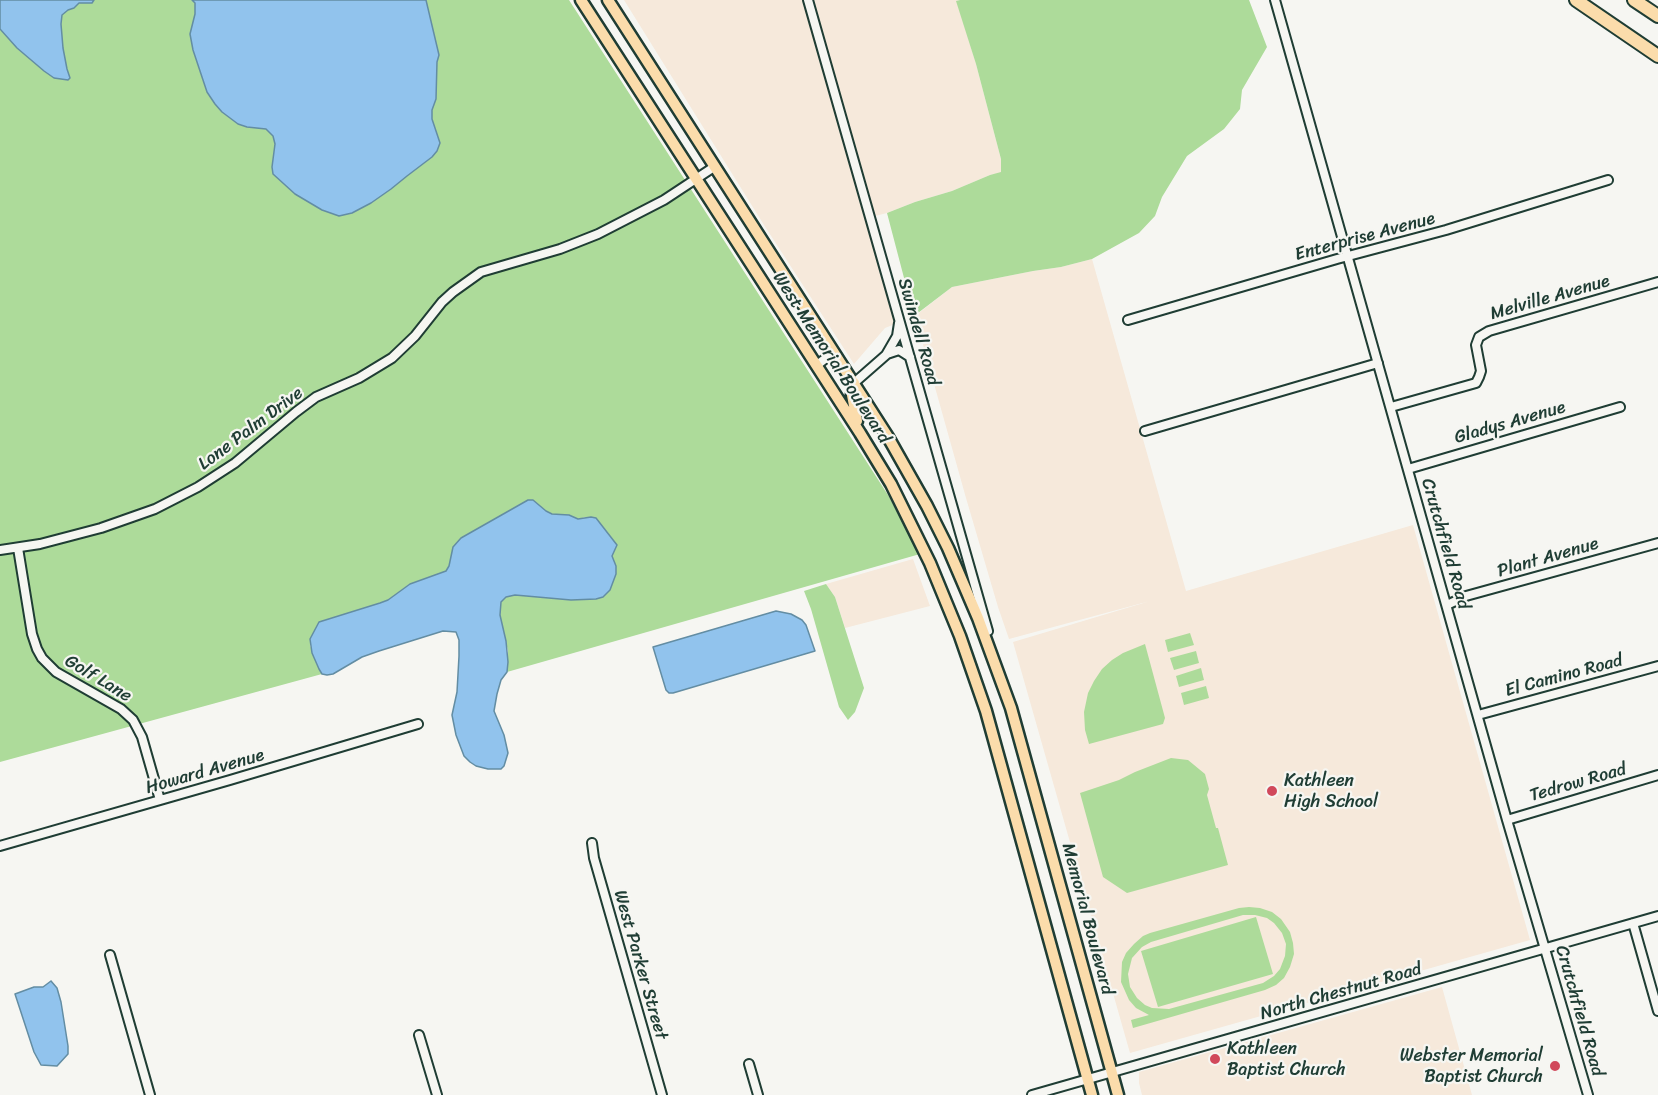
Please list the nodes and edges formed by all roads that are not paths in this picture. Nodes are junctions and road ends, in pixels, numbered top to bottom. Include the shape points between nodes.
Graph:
1 (581, 0) edge
2 (608, 0) edge
3 (808, 0) edge
4 (1275, 0) edge
5 (1576, 0) edge
6 (1634, 0) edge
7 (1658, 16) edge
8 (1658, 56) edge
9 (714, 167) junction
10 (696, 178) junction
11 (1608, 180) dead end
12 (1349, 256) junction
13 (1658, 282) edge
14 (1128, 320) dead end
15 (899, 321) junction
16 (834, 352) junction
17 (885, 355) junction
18 (910, 357) junction
19 (1378, 363) junction
20 (817, 365) junction
21 (855, 383) junction
22 (1391, 407) junction
23 (1620, 407) dead end
24 (1145, 431) dead end
25 (860, 433) junction
26 (1408, 469) junction
27 (1658, 543) edge
28 (18, 548) junction
29 (0, 550) edge
30 (1447, 604) junction
31 (1658, 666) edge
32 (999, 673) junction
33 (1478, 715) junction
34 (418, 724) dead end
35 (1024, 751) joint
36 (1658, 775) edge
37 (160, 800) junction
38 (1507, 820) junction
39 (592, 843) dead end
40 (0, 846) edge
41 (1658, 916) edge
42 (1633, 923) junction
43 (1545, 948) junction
44 (110, 955) dead end
45 (1658, 1011) edge
46 (419, 1035) dead end
47 (749, 1064) dead end
48 (1112, 1072) junction
49 (1088, 1079) junction
50 (150, 1095) edge
51 (437, 1095) edge
52 (662, 1095) edge
53 (758, 1095) edge
54 (1032, 1095) edge
55 (1092, 1095) edge
56 (1118, 1095) edge
57 (1588, 1095) edge

1 - 10 main road, West Memorial Boulevard
2 - 9 main road, West Memorial Boulevard
3 - 15 street, Swindell Road
4 - 12 street, Crutchfield Road
5 - 8 highway
6 - 7 highway
9 - 10 street, Lone Palm Drive
9 - 16 main road, West Memorial Boulevard
10 - 20 main road, West Memorial Boulevard
10 - 28 street, Lone Palm Drive via 664,200 597,234 481,272 442,302 392,358 316,397 198,487 112,524
11 - 12 street, Enterprise Avenue
12 - 14 street, Enterprise Avenue
12 - 19 street, Crutchfield Road
13 - 22 street, Melville Avenue via 1489,331 1479,337 1476,345 1481,371 1476,383
15 - 17 street via 897,336
15 - 18 street, Swindell Road
16 - 20 street
16 - 21 main road, West Memorial Boulevard
17 - 18 street via 898,350
17 - 21 street
18 - 32 street, Swindell Road
19 - 22 street, Crutchfield Road
19 - 24 street
20 - 25 main road, West Memorial Boulevard
21 - 25 main road via 853,406
21 - 32 main road, West Memorial Boulevard via 932,515
22 - 26 street, Crutchfield Road
23 - 26 street, Gladys Avenue
25 - 49 main road, West Memorial Boulevard via 891,484 934,573 969,659
26 - 30 street, Crutchfield Road
27 - 30 street, Plant Avenue
28 - 29 street, Lone Palm Drive
28 - 37 street, Golf Lane via 32,634 42,658 56,672 134,720
30 - 33 street, Crutchfield Road
31 - 33 street, El Camino Road
32 - 35 main road, West Memorial Boulevard
33 - 38 street, Crutchfield Road
34 - 37 street, Howard Avenue
35 - 48 main road, Memorial Boulevard
36 - 38 street, Tedrow Road
37 - 40 street, Howard Avenue
38 - 43 street, Crutchfield Road
39 - 52 street, West Parker Street
41 - 42 street, North Chestnut Road
42 - 43 street, North Chestnut Road
42 - 45 street
43 - 48 street, North Chestnut Road
43 - 57 street, Crutchfield Road
44 - 50 street
46 - 51 street
47 - 53 street
48 - 49 street, North Chestnut Road
48 - 56 main road, Memorial Boulevard
49 - 54 street, North Chestnut Road
49 - 55 main road

